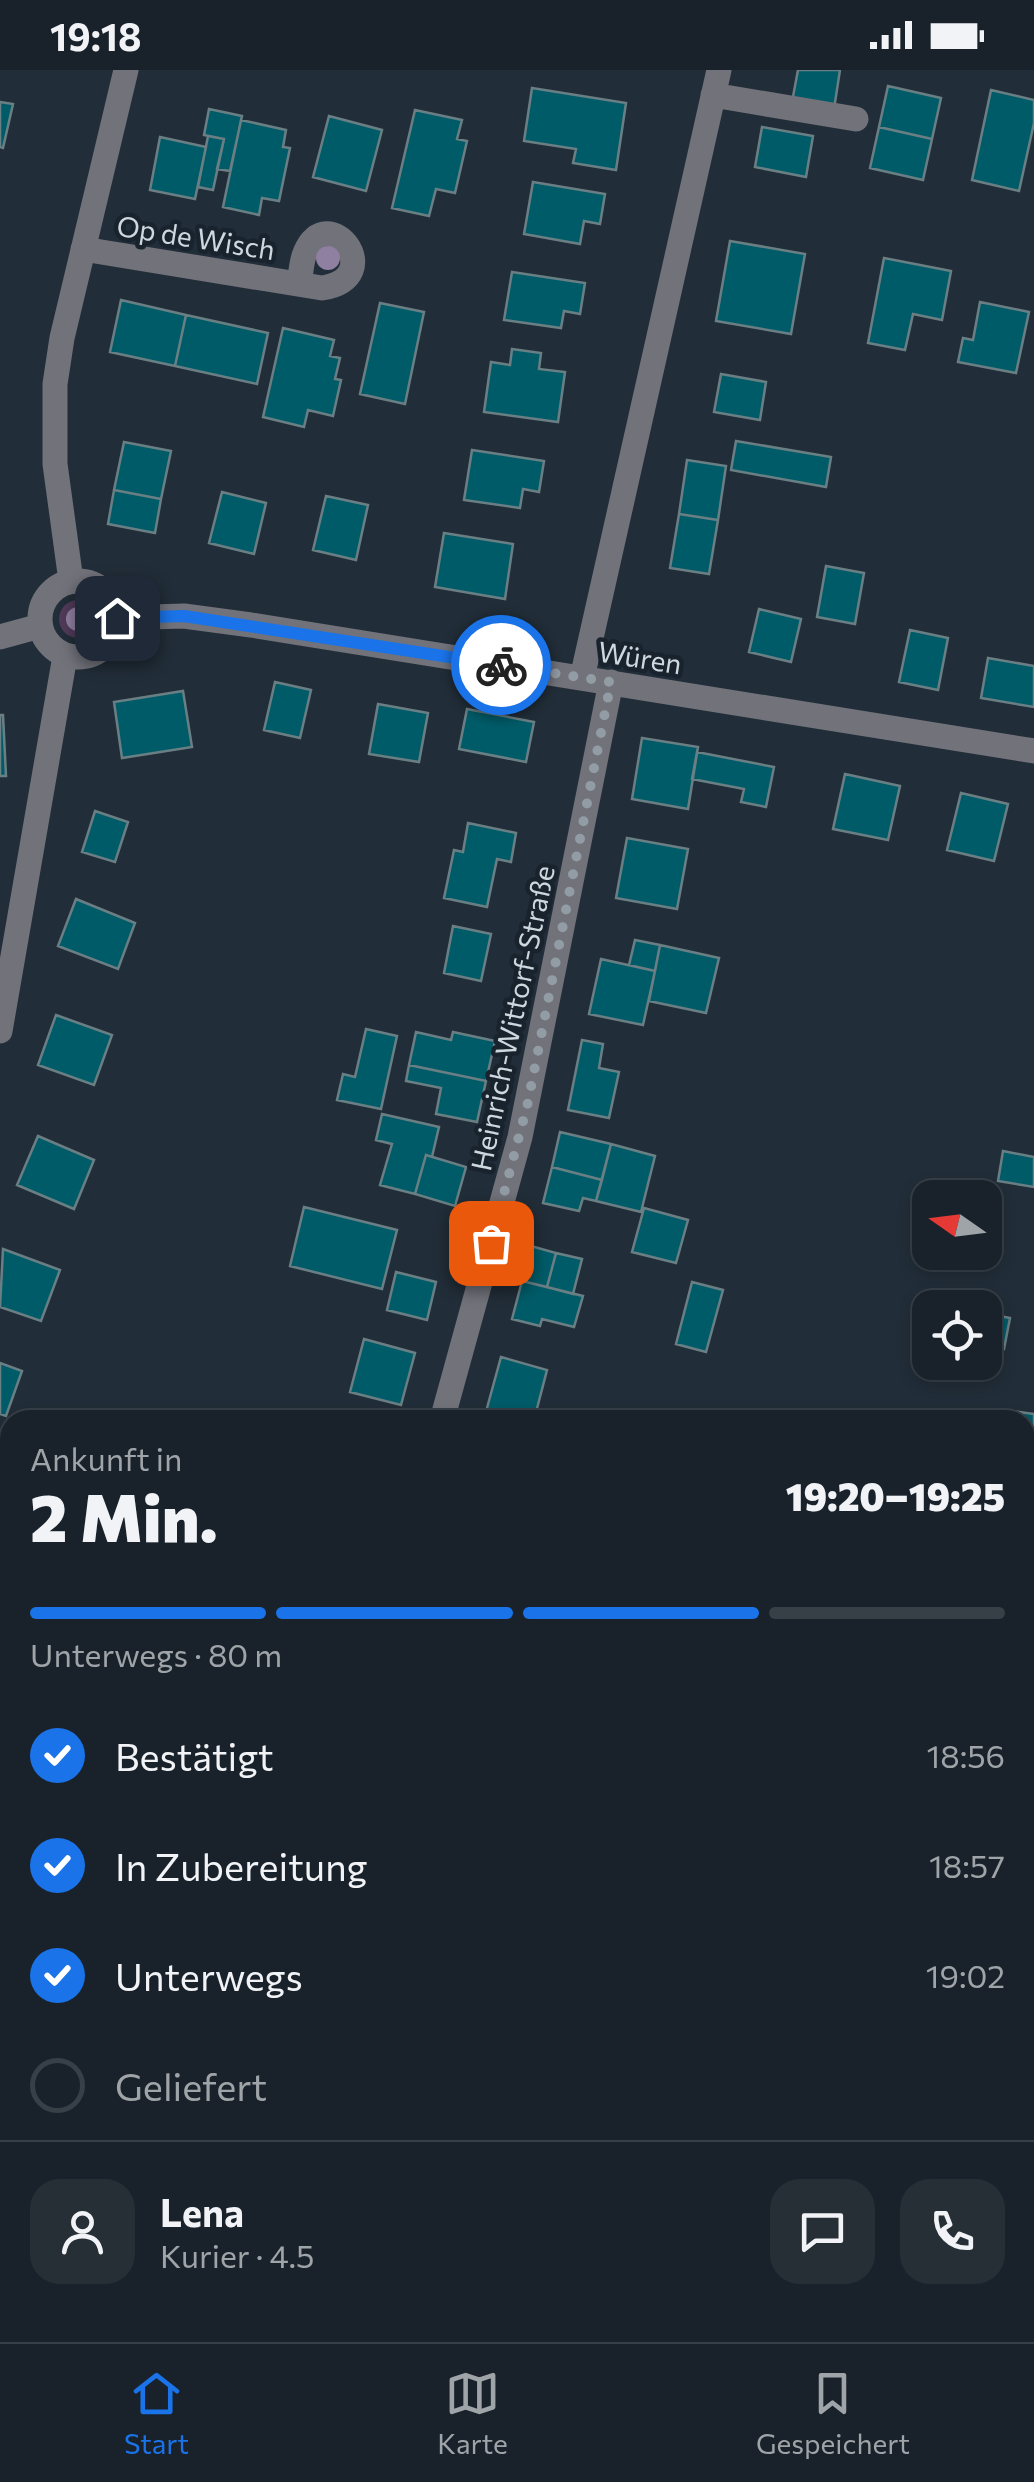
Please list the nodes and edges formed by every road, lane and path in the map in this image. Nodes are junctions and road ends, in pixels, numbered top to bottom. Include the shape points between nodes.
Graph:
1 (126, 70) edge
2 (716, 82) edge
3 (856, 120) dead end
4 (83, 249) junction
5 (300, 284) dead end
6 (71, 581) junction
7 (117, 618) junction
8 (40, 626) junction
9 (0, 637) edge
10 (65, 656) junction
11 (582, 678) junction
12 (611, 682) junction
13 (1034, 751) edge
14 (0, 1032) edge
15 (445, 1410) edge

1 - 4 street, Op de Wisch
2 - 3 street
2 - 11 street
4 - 5 street, Op de Wisch
4 - 6 street, Op de Wisch via 62,338 54,424
6 - 7 street via 103,590
6 - 8 street via 45,600
7 - 10 street via 103,649
7 - 11 street, Würen via 252,624
8 - 9 street
8 - 10 street
10 - 14 street
11 - 12 street, Würen
12 - 13 street, Würen
12 - 15 street, Heinrich-Wittorf-Straße via 520,1137

